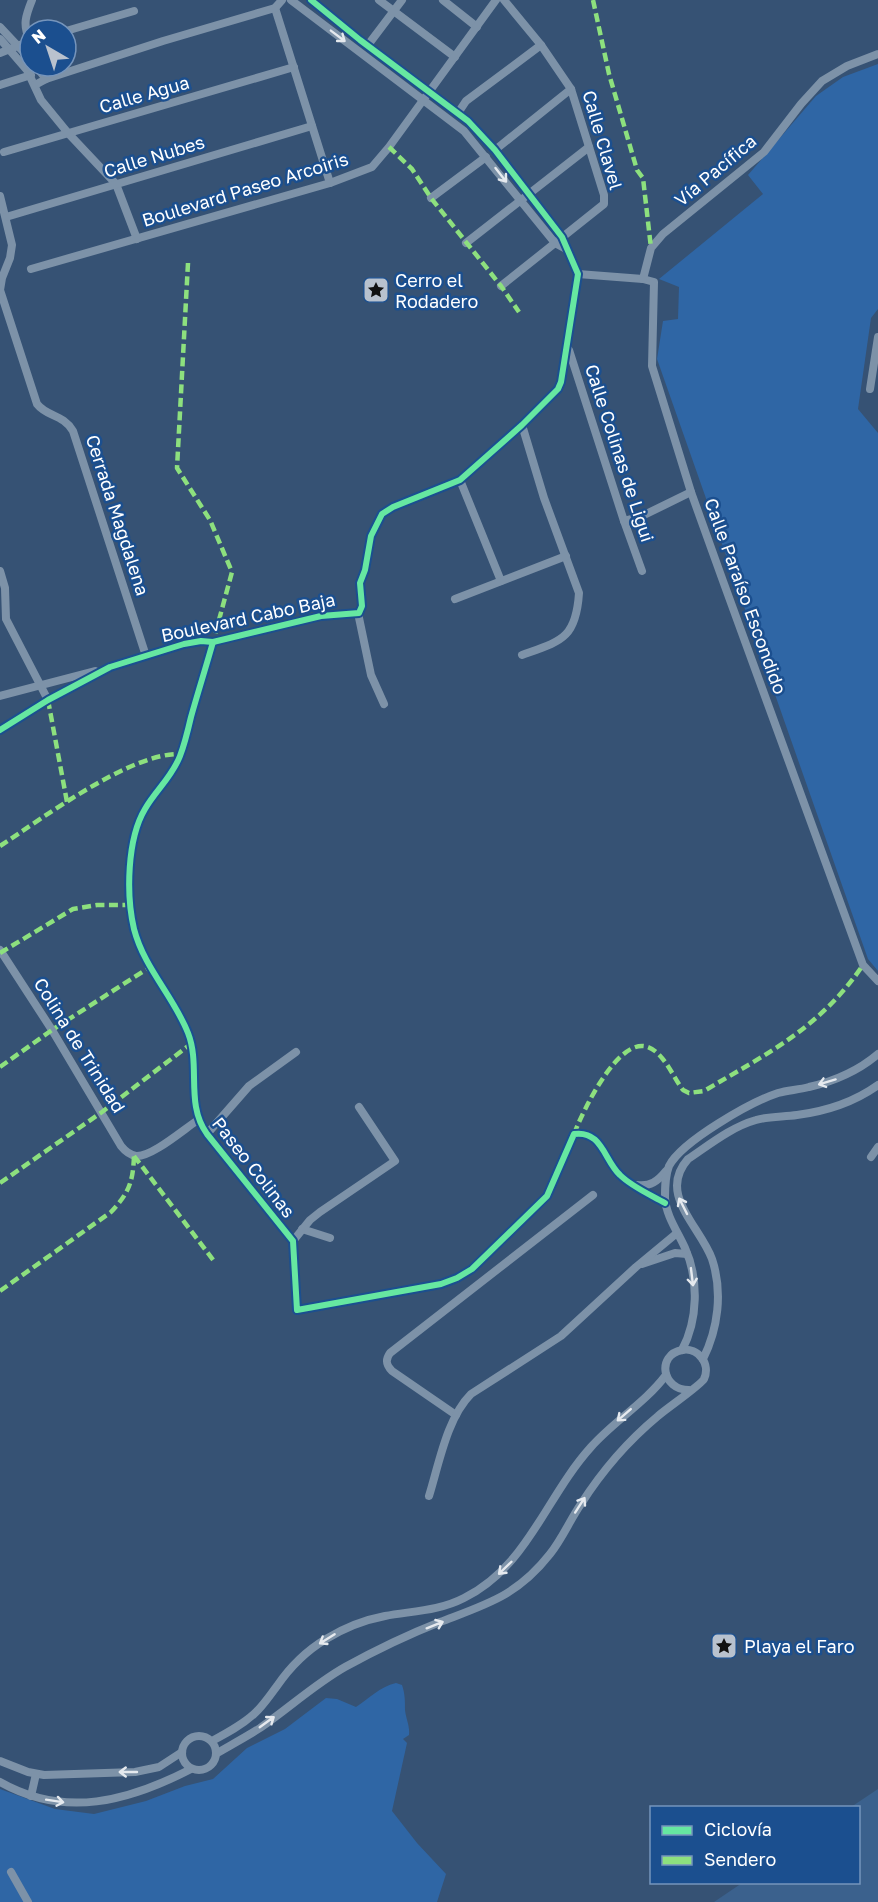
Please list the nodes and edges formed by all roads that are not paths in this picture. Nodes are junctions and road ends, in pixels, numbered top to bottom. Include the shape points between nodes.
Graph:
1 (32, 0) edge
2 (282, 0) edge
3 (291, 0) edge
4 (311, 0) edge
5 (379, 0) edge
6 (402, 0) edge
7 (443, 0) edge
8 (496, 0) edge
9 (504, 0) edge
10 (275, 8) junction
11 (134, 11) dead end
12 (393, 12) junction
13 (26, 18) edge
14 (0, 27) edge
15 (78, 27) edge
16 (477, 27) junction
17 (0, 39) edge
18 (364, 43) junction
19 (18, 45) edge
20 (541, 45) junction
21 (14, 46) junction
22 (354, 48) junction
23 (18, 49) edge
24 (0, 53) edge
25 (18, 53) edge
26 (878, 54) edge
27 (455, 57) junction
28 (294, 67) junction
29 (22, 78) edge
30 (32, 78) edge
31 (46, 79) joint
32 (0, 85) edge
33 (35, 85) junction
34 (571, 89) junction
35 (427, 96) junction
36 (458, 113) junction
37 (312, 126) junction
38 (68, 133) junction
39 (589, 147) junction
40 (495, 150) junction
41 (4, 152) dead end
42 (486, 157) junction
43 (330, 183) junction
44 (116, 184) junction
45 (529, 194) junction
46 (0, 196) edge
47 (431, 198) dead end
48 (520, 200) junction
49 (6, 217) junction
50 (562, 237) junction
51 (137, 239) junction
52 (466, 243) dead end
53 (555, 243) junction
54 (566, 249) junction
55 (31, 269) dead end
56 (578, 274) junction
57 (643, 279) junction
58 (0, 283) edge
59 (501, 286) dead end
60 (878, 337) edge
61 (568, 346) junction
62 (870, 388) dead end
63 (522, 425) junction
64 (460, 480) junction
65 (691, 492) junction
66 (624, 521) junction
67 (566, 556) junction
68 (0, 571) edge
69 (642, 571) dead end
70 (501, 581) junction
71 (455, 599) dead end
72 (358, 614) junction
73 (213, 642) junction
74 (522, 655) dead end
75 (146, 656) junction
76 (110, 667) junction
77 (40, 685) junction
78 (0, 696) edge
79 (48, 700) junction
80 (384, 704) dead end
81 (0, 730) edge
82 (0, 950) edge
83 (878, 981) edge
84 (296, 1052) dead end
85 (878, 1054) edge
86 (878, 1085) edge
87 (358, 1107) dead end
88 (198, 1119) junction
89 (207, 1134) junction
90 (878, 1147) edge
91 (134, 1156) joint
92 (871, 1157) dead end
93 (669, 1166) junction
94 (630, 1183) junction
95 (593, 1195) dead end
96 (665, 1203) junction
97 (302, 1228) junction
98 (677, 1233) junction
99 (330, 1238) dead end
100 (293, 1241) junction
101 (687, 1254) junction
102 (636, 1266) junction
103 (682, 1350) junction
104 (703, 1359) junction
105 (666, 1375) junction
106 (689, 1390) junction
107 (456, 1415) junction
108 (429, 1496) dead end
109 (212, 1741) junction
110 (182, 1752) junction
111 (217, 1753) junction
112 (0, 1761) edge
113 (191, 1768) junction
114 (36, 1774) junction
115 (0, 1782) edge
116 (31, 1796) junction
117 (11, 1872) dead end
118 (28, 1902) edge

1 - 13 street
2 - 10 street
3 -> 22 street
4 - 18 street
5 - 12 street
6 - 12 street
7 - 16 street
8 - 16 street, Boulevard Paseo Arcoiris
9 - 20 street, Calle Clavel
10 - 28 street
10 - 31 street
11 - 15 street
12 - 18 street
12 - 27 street
14 - 21 street
16 - 27 street, Boulevard Paseo Arcoiris
17 - 21 street
18 - 22 street
18 - 35 street
19 - 21 street
20 - 34 street, Calle Clavel
20 - 36 street via 466,101
21 - 23 street
21 - 24 street
21 - 25 street
22 - 35 street
26 - 57 street, Vía Pacífica via 822,81 764,152 663,234 651,248
27 - 35 street, Boulevard Paseo Arcoiris
28 - 37 street
28 - 38 street, Calle Agua
29 - 32 street
30 - 33 street
31 - 33 street
33 - 38 street via 41,100
34 - 39 street, Calle Clavel
34 - 40 street
35 - 36 street
35 - 42 street
35 - 43 street, Boulevard Paseo Arcoiris via 372,167
36 - 40 street
37 - 43 street
37 - 44 street, Calle Nubes
38 - 41 street, Calle Agua
38 - 44 street
39 - 45 street
39 - 50 street, Calle Clavel via 604,204
40 - 45 street
42 - 47 street
42 -> 48 street
43 - 51 street, Boulevard Paseo Arcoiris
44 - 49 street, Calle Nubes
44 - 51 street
45 - 48 street
45 - 50 street
46 - 49 street, Cerrada Magdalena
48 - 52 street
48 - 53 street
49 - 58 street, Cerrada Magdalena via 12,246
50 - 53 street
50 - 54 street
51 - 55 street, Boulevard Paseo Arcoiris
53 - 54 street
53 - 59 street
54 - 56 street
56 - 57 street
56 - 61 street, Boulevard Cabo Baja
57 - 65 street, Calle Paraíso Escondido via 654,284 652,366
58 - 75 street, Cerrada Magdalena via 36,404 65,421 73,431
60 - 62 street
61 - 63 street, Boulevard Cabo Baja via 558,389
61 - 66 street, Calle Colinas de Ligui
63 - 64 street, Boulevard Cabo Baja
63 - 67 street
64 - 70 street
64 - 72 street, Boulevard Cabo Baja via 382,514 371,536 360,583 362,606
65 - 66 street
65 - 83 street, Calle Paraíso Escondido via 863,965
66 - 69 street, Calle Colinas de Ligui
67 - 70 street
67 - 74 street via 579,594 573,623 565,638
68 - 77 street via 6,619
70 - 71 street
72 - 73 street, Boulevard Cabo Baja via 321,616
72 - 80 street via 371,675
73 - 75 street, Boulevard Cabo Baja via 195,642
73 - 88 street, Paseo Colinas via 179,760 137,824 131,869 130,904 140,945 192,1043
75 - 76 street, Boulevard Cabo Baja
76 - 77 street, Boulevard Cabo Baja
76 - 79 street, Boulevard Cabo Baja
77 - 78 street, Boulevard Cabo Baja
77 - 79 street
79 - 81 street, Boulevard Cabo Baja
82 - 91 street, Colina de Trinidad via 121,1146
84 - 89 street via 249,1086
85 -> 93 street via 836,1080 757,1101 682,1150
104 -> 86 street via 715,1326 717,1285 704,1242 678,1196 676,1186 682,1166 741,1125 834,1108
87 - 97 street via 395,1161
88 - 89 street, Paseo Colinas
88 - 91 street, Paseo Colinas via 150,1152
89 - 100 street, Paseo Colinas
90 - 92 street
93 - 94 street via 648,1186
93 - 96 street
94 - 96 street
94 - 100 street, Paseo Colinas via 615,1169 596,1139 586,1133 574,1134 547,1196 472,1269 441,1284 297,1310
95 - 107 street via 390,1353 388,1368
96 - 98 street
97 - 99 street
97 - 100 street
98 - 101 street
98 - 102 street
101 - 102 street via 675,1253
101 -> 103 street via 694,1304 691,1330
102 - 107 street via 561,1336 471,1394
103 - 104 street via 698,1353
103 - 105 street via 669,1358
104 - 106 street via 703,1382
105 - 106 street via 674,1387
105 -> 109 street via 590,1447 524,1547 490,1582 446,1606 365,1621 326,1639 290,1669 255,1714
111 -> 106 street via 352,1664 397,1641 483,1607 518,1587 552,1552 585,1497 616,1457
107 - 108 street
109 - 110 street via 196,1736 186,1742
109 - 111 street
110 - 113 street via 184,1762
110 -> 114 street via 159,1767 135,1773
111 - 113 street via 208,1768
112 - 114 street
116 -> 113 street via 76,1803 126,1797
114 - 116 street
115 - 116 street
117 - 118 street

